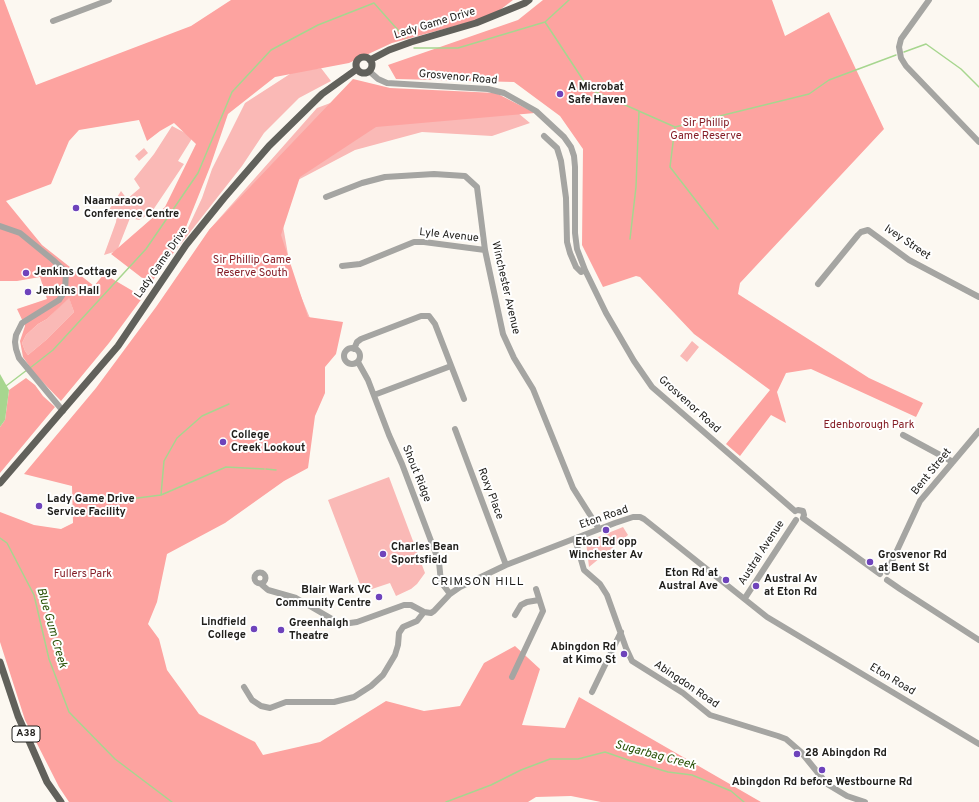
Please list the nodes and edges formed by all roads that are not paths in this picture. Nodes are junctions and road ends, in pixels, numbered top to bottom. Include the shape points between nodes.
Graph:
1 (109, 0) edge
2 (529, 0) edge
3 (929, 0) edge
4 (53, 21) dead end
5 (370, 60) junction
6 (357, 69) junction
7 (369, 71) junction
8 (544, 136) dead end
9 (979, 142) edge
10 (326, 197) dead end
11 (0, 226) edge
12 (485, 250) junction
13 (342, 266) dead end
14 (585, 270) junction
15 (818, 284) dead end
16 (979, 296) edge
17 (354, 349) junction
18 (358, 362) junction
19 (451, 366) junction
20 (374, 395) junction
21 (464, 399) dead end
22 (63, 411) junction
23 (455, 429) dead end
24 (979, 431) edge
25 (903, 435) dead end
26 (953, 462) junction
27 (0, 483) edge
28 (800, 519) junction
29 (599, 529) junction
30 (575, 539) junction
31 (506, 565) junction
32 (887, 572) junction
33 (880, 574) junction
34 (888, 580) junction
35 (261, 584) dead end
36 (536, 589) dead end
37 (450, 594) junction
38 (744, 598) junction
39 (539, 600) junction
40 (424, 612) junction
41 (515, 615) dead end
42 (620, 632) junction
43 (979, 640) edge
44 (0, 662) edge
45 (512, 677) dead end
46 (244, 686) dead end
47 (592, 692) dead end
48 (979, 744) edge
49 (61, 802) edge
50 (865, 802) edge

1 - 4 street
2 - 5 main road, Lady Game Drive via 476,23 411,42
3 - 9 street via 900,39 901,58
5 - 6 main road via 363,57 358,59
5 - 7 main road via 372,67
6 - 7 main road via 363,73
6 - 22 main road, Lady Game Drive via 322,94 269,146 224,198 186,245 118,346
7 - 14 street, Grosvenor Road via 387,83 504,92 525,104 564,136 574,156 575,233 577,249
8 - 14 street, Grosvenor Road via 557,148 561,161 570,253 576,267 581,272
10 - 12 street, Winchester Avenue via 385,177 434,174 465,176 476,187
11 - 22 street via 20,233 66,272 65,291 60,300 22,323 16,335 19,358
12 - 13 street, Lyle Avenue via 414,242 360,264
12 - 29 street, Winchester Avenue via 503,334 533,389 573,488
14 - 28 street, Grosvenor Road via 606,313 652,387 795,511 802,511 804,514
15 - 16 street, Ivey Street via 858,235 868,230 909,260
17 - 18 street via 359,354
17 - 18 street via 347,351 344,358 349,364
17 - 19 street via 361,338 427,315 434,321
18 - 20 street, Shout Ridge
19 - 20 street
19 - 21 street
20 - 37 street, Shout Ridge via 439,562 441,582
22 - 27 main road, Lady Game Drive
23 - 31 street, Roxy Place
24 - 26 street, Bent Street
25 - 26 street
26 - 32 street, Bent Street via 920,501
28 - 33 street
28 - 38 street, Austral Avenue
29 - 30 street, Eton Road
29 - 38 street, Eton Road via 633,517 644,519
30 - 31 street, Eton Road
30 - 42 street, Abingdon Road via 584,570 604,588
31 - 37 street, Eton Road via 468,582
32 - 33 street via 883,571
32 - 34 street
33 - 34 street via 882,580
34 - 43 street
35 - 40 street via 268,590 296,598 343,624 357,622 404,605 411,605
36 - 39 street
37 - 40 street, Eton Road via 434,611
38 - 48 street, Eton Road via 767,617
39 - 41 street via 521,604
39 - 45 street via 543,611
40 - 46 street, Eton Road via 417,621 401,630 395,655 383,675 354,697 334,702 286,702 270,708 252,700
42 - 47 street
42 - 50 street, Abingdon Road via 632,661 683,693 710,715 786,739 801,752 827,784 847,796
44 - 49 main road, A38 via 26,734 48,782

